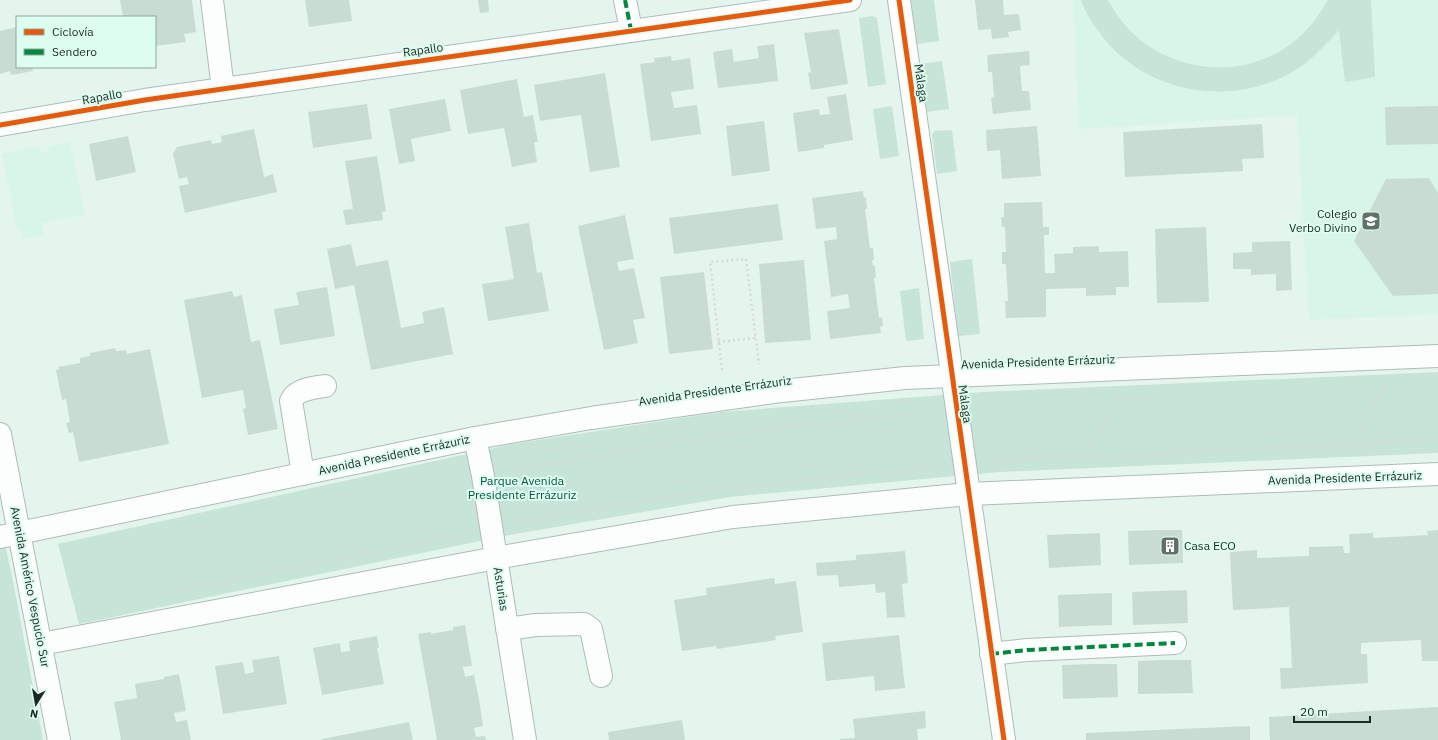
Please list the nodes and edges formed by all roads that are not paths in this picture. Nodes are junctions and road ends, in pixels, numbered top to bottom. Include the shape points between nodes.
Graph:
1 (212, 0) edge
2 (625, 0) edge
3 (850, 0) edge
4 (899, 0) edge
5 (631, 30) junction
6 (223, 89) junction
7 (0, 125) edge
8 (1438, 356) edge
9 (951, 376) junction
10 (325, 386) dead end
11 (0, 434) edge
12 (475, 438) junction
13 (303, 474) junction
14 (1438, 474) edge
15 (968, 494) junction
16 (10, 535) edge
17 (496, 558) junction
18 (507, 629) junction
19 (41, 644) junction
20 (1175, 644) dead end
21 (991, 654) junction
22 (601, 676) dead end
23 (59, 740) edge
24 (525, 740) edge
25 (1004, 740) edge

1 - 6 main road
2 - 5 main road
3 - 5 main road, Rapallo
4 - 9 main road, Málaga
5 - 6 main road, Rapallo
6 - 7 main road, Rapallo
8 - 9 main road, Avenida Presidente Errázuriz
9 - 12 main road, Avenida Presidente Errázuriz via 905,378 773,392 591,418
9 - 15 main road, Málaga
10 - 13 main road via 293,395 291,401
11 - 16 main road, Avenida Américo Vespucio Sur
12 - 13 main road, Avenida Presidente Errázuriz
12 - 17 main road, Asturias
13 - 16 main road, Avenida Presidente Errázuriz
14 - 15 main road, Avenida Presidente Errázuriz
15 - 17 main road, Avenida Presidente Errázuriz via 732,517
15 - 21 main road, Málaga
16 - 19 main road, Avenida Américo Vespucio Sur
17 - 18 main road, Asturias
17 - 19 main road, Avenida Presidente Errázuriz
18 - 22 main road via 536,625 584,624 591,630
18 - 24 main road, Asturias
19 - 23 main road, Avenida Américo Vespucio Sur
20 - 21 main road via 1027,650
21 - 25 main road, Málaga

